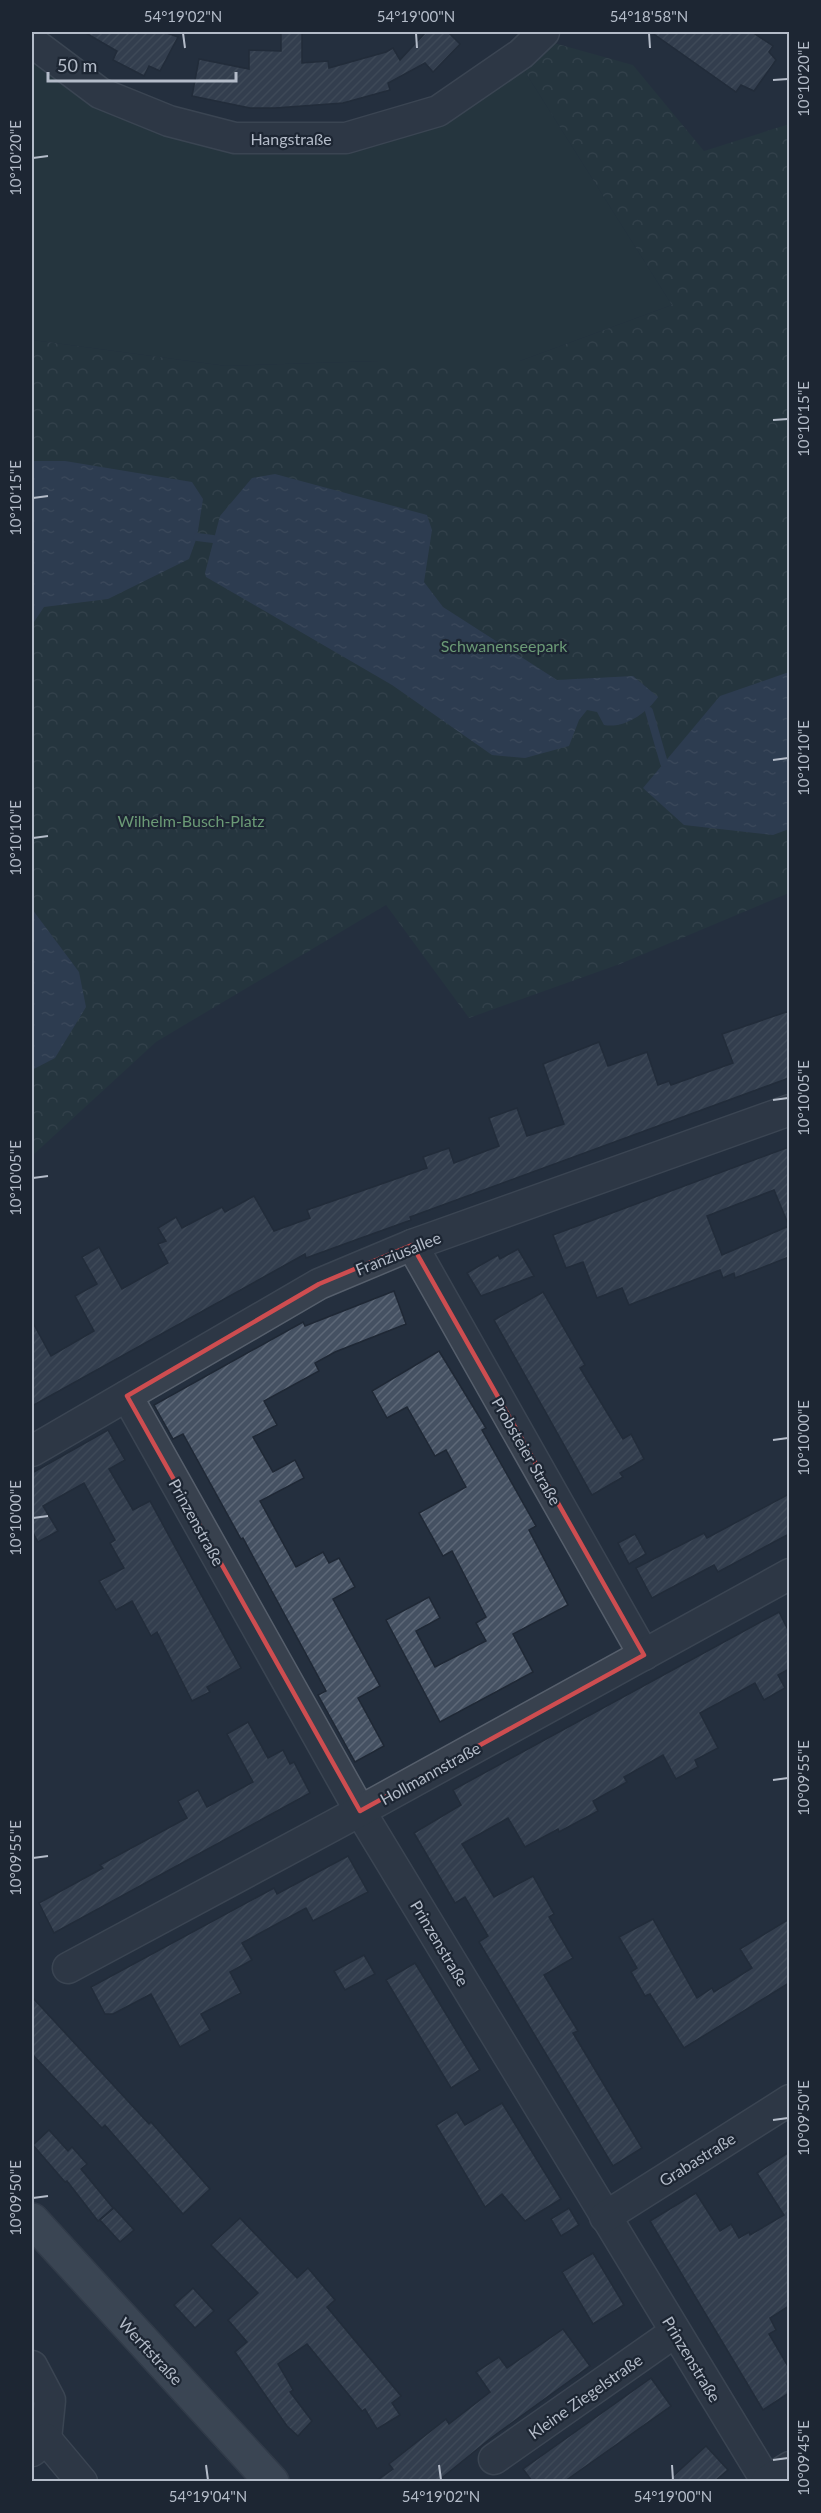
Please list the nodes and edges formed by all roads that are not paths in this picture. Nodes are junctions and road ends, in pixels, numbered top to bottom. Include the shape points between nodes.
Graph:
1 (544, 32) edge
2 (32, 42) edge
3 (789, 1110) edge
4 (412, 1245) junction
5 (127, 1396) junction
6 (32, 1451) edge
7 (789, 1574) edge
8 (644, 1655) junction
9 (360, 1811) junction
10 (68, 1968) dead end
11 (789, 2100) edge
12 (605, 2217) junction
13 (32, 2220) edge
14 (675, 2332) junction
15 (32, 2366) edge
16 (39, 2445) edge
17 (494, 2459) dead end
18 (789, 2467) edge
19 (82, 2481) edge
20 (272, 2481) edge
21 (766, 2481) edge

1 - 2 street, Hangstraße via 521,54 438,111 346,138 235,138 169,121 100,93
3 - 4 street, Franziusallee
4 - 5 street, Franziusallee via 319,1284
4 - 8 street, Probsteier Straße
5 - 6 street, Franziusallee
5 - 9 street, Prinzenstraße
7 - 8 street, Hollmannstraße
8 - 9 street, Hollmannstraße
9 - 10 street, Hollmannstraße
9 - 12 street, Prinzenstraße
11 - 12 street, Grabastraße
12 - 14 street, Prinzenstraße
13 - 20 main road, Werftstraße
14 - 17 street, Kleine Ziegelstraße
14 - 21 street, Prinzenstraße
15 - 16 street via 50,2400
16 - 19 street
18 - 21 street

